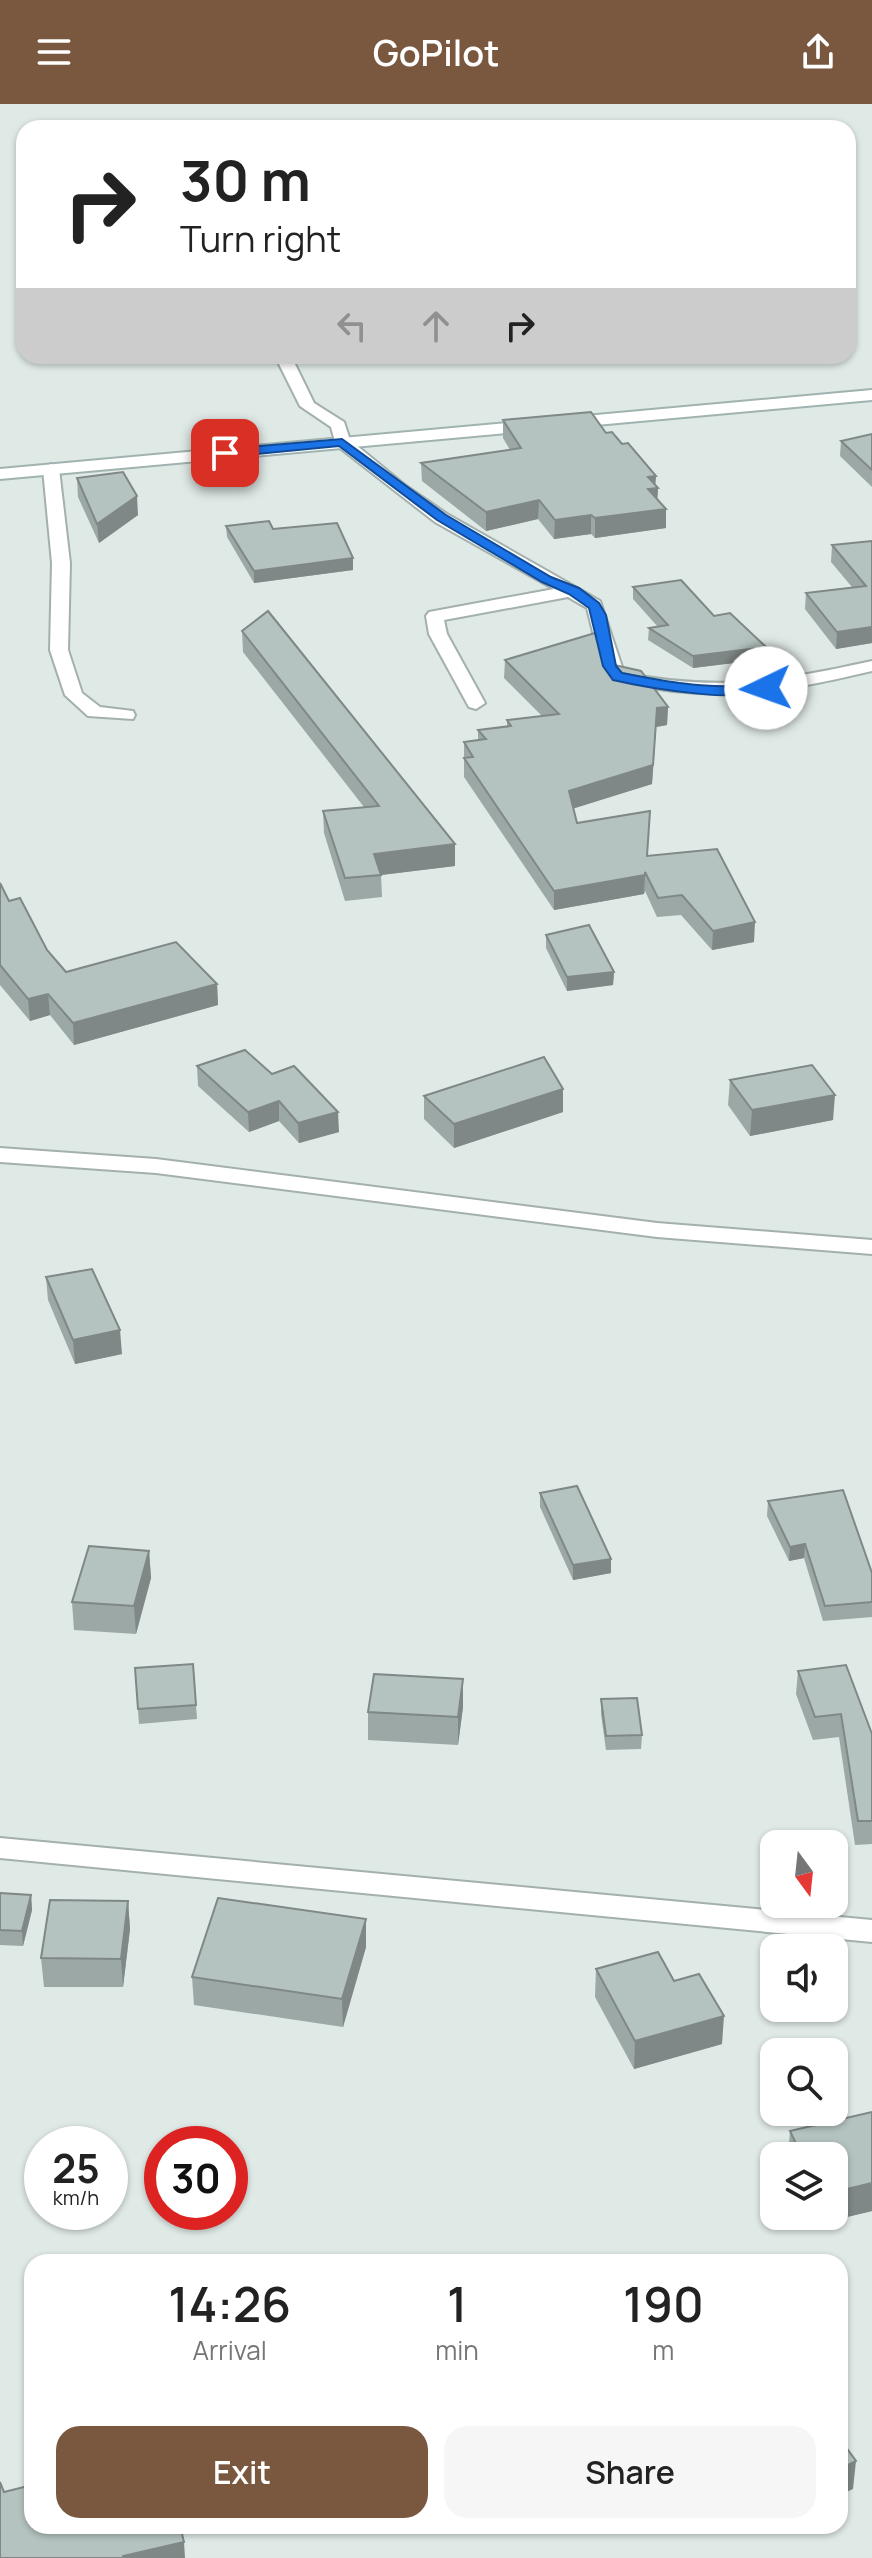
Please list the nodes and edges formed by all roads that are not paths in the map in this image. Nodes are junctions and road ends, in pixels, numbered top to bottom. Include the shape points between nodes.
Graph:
1 (287, 364) edge
2 (872, 395) edge
3 (342, 442) junction
4 (51, 469) junction
5 (0, 474) edge
6 (574, 591) junction
7 (872, 666) edge
8 (476, 703) dead end
9 (126, 715) dead end
10 (0, 1155) edge
11 (872, 1247) edge
12 (0, 1848) edge
13 (872, 1931) edge

1 - 3 street via 308,406 338,425
2 - 3 street
3 - 4 street
3 - 6 street via 441,518
4 - 5 street
4 - 9 street via 61,563 59,650 74,695 95,712
6 - 7 street via 594,605 610,666 618,677 733,691
6 - 8 street via 435,616 438,634
10 - 11 street via 156,1166 657,1230
12 - 13 street

